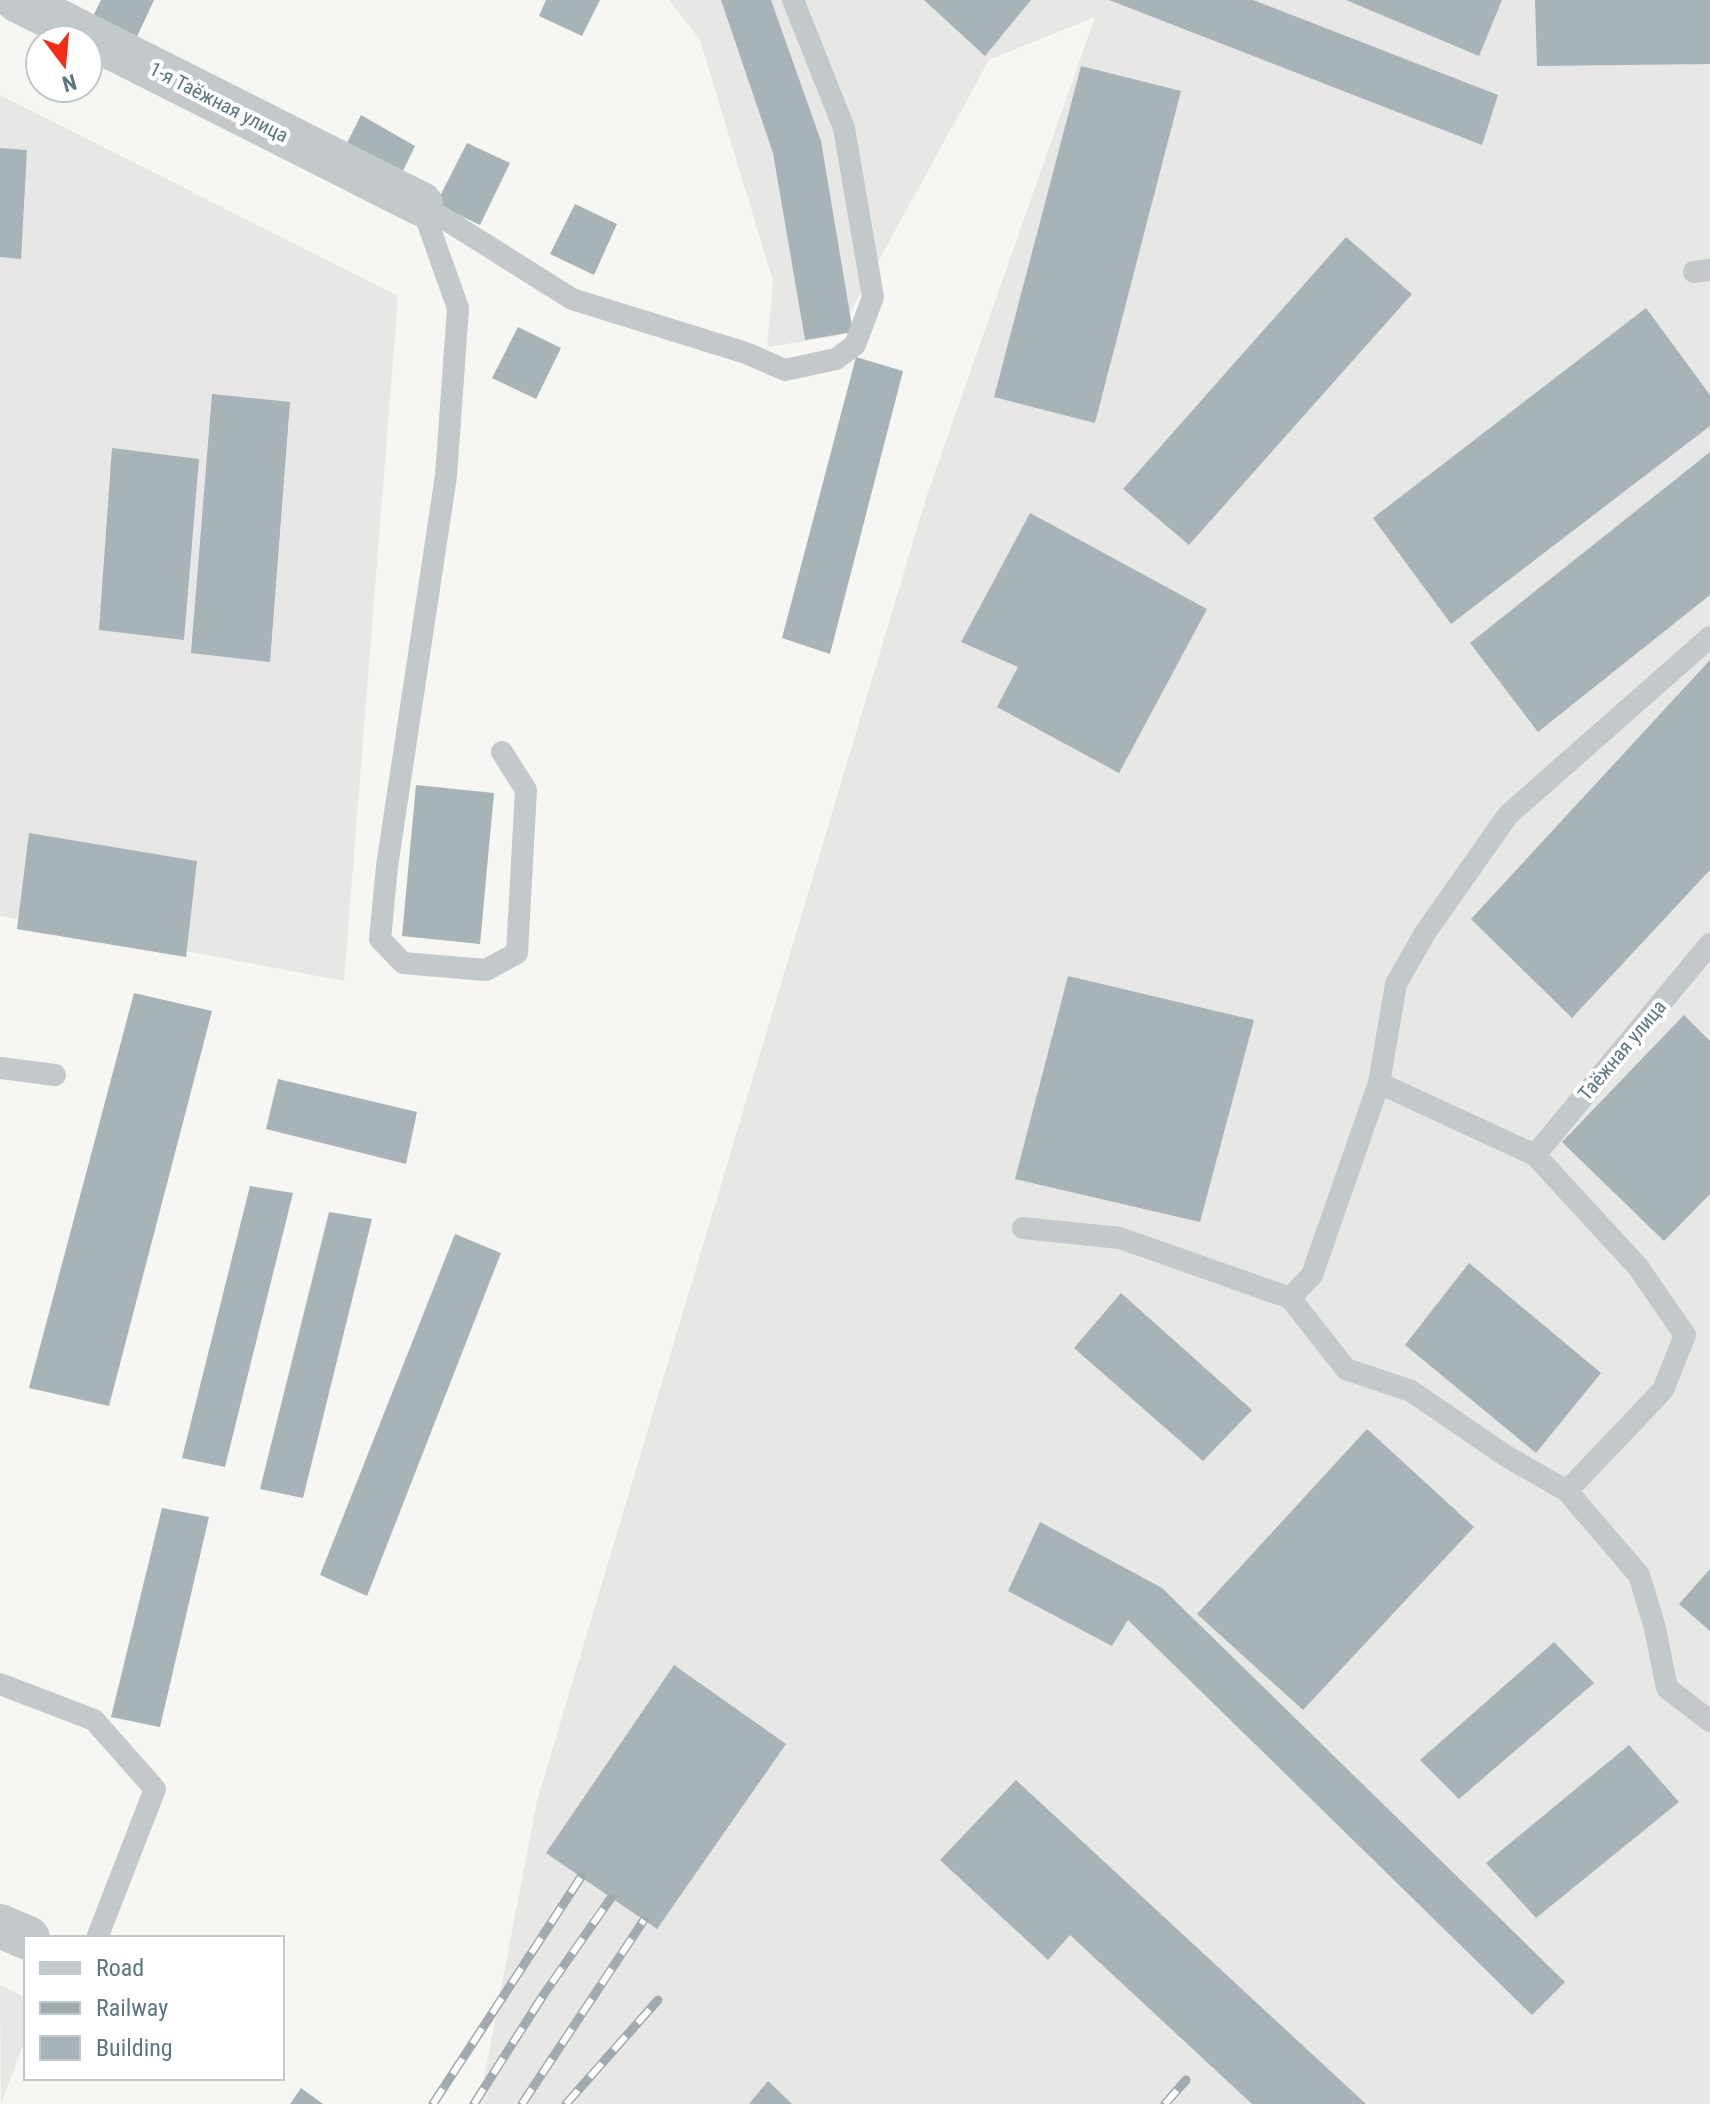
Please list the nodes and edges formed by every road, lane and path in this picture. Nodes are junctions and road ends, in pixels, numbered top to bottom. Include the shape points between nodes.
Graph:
1 (17, 0) edge
2 (793, 0) edge
3 (421, 204) junction
4 (1710, 637) edge
5 (502, 752) dead end
6 (1710, 944) edge
7 (0, 1068) edge
8 (55, 1075) dead end
9 (1379, 1083) junction
10 (1535, 1155) junction
11 (1023, 1228) dead end
12 (1290, 1298) junction
13 (1567, 1491) junction
14 (0, 1684) edge
15 (1710, 1721) edge
16 (0, 1926) edge
17 (24, 1936) edge
18 (98, 1936) edge

1 - 3 street, 1-я Таёжная улица
2 - 3 lane via 844,128 873,297 855,345 836,359 785,370 572,299
3 - 5 lane via 458,308 446,476 380,939 403,963 486,970 517,953 526,790
4 - 9 lane via 1508,815 1425,933 1396,984
6 - 10 lane, Таёжная улица
7 - 8 lane
9 - 10 lane
9 - 12 lane via 1312,1275
10 - 13 lane via 1638,1267 1685,1335 1663,1390
11 - 12 lane via 1120,1238
12 - 13 lane via 1346,1369 1411,1391
13 - 15 lane via 1639,1575 1667,1688
14 - 18 lane via 94,1720 155,1789
16 - 17 street

